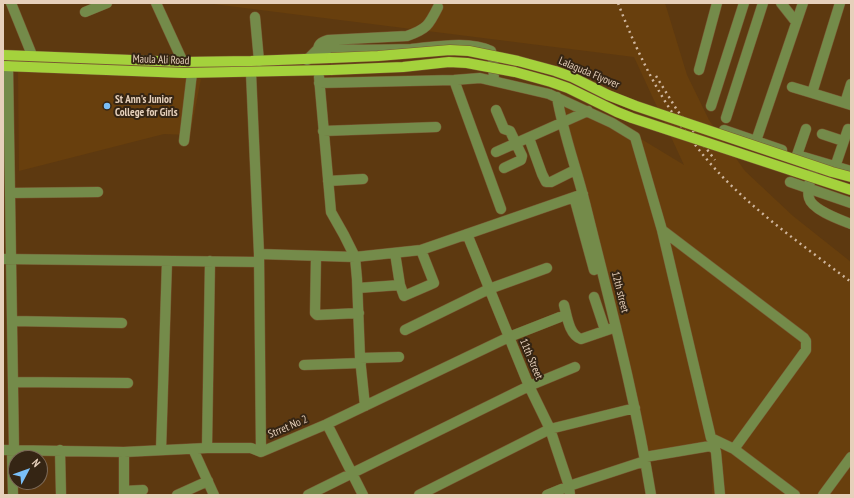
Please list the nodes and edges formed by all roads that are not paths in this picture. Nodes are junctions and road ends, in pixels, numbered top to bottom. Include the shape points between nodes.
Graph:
1 (11, 3) edge
2 (107, 3) edge
3 (156, 3) edge
4 (717, 3) edge
5 (744, 3) edge
6 (762, 3) edge
7 (781, 3) edge
8 (802, 3) edge
9 (840, 3) edge
10 (438, 7) dead end
11 (85, 12) dead end
12 (255, 17) dead end
13 (796, 22) junction
14 (318, 49) junction
15 (3, 55) edge
16 (32, 55) junction
17 (120, 59) junction
18 (306, 60) junction
19 (259, 61) junction
20 (183, 62) junction
21 (5, 66) edge
22 (119, 70) junction
23 (699, 70) dead end
24 (318, 71) junction
25 (192, 73) junction
26 (252, 73) junction
27 (454, 80) junction
28 (494, 81) junction
29 (319, 83) junction
30 (851, 84) edge
31 (792, 87) dead end
32 (812, 93) junction
33 (557, 97) junction
34 (848, 104) edge
35 (711, 106) dead end
36 (496, 110) dead end
37 (588, 112) junction
38 (726, 118) dead end
39 (561, 122) junction
40 (436, 127) dead end
41 (806, 129) dead end
42 (848, 129) dead end
43 (323, 130) junction
44 (724, 130) dead end
45 (822, 134) dead end
46 (529, 138) junction
47 (184, 141) dead end
48 (756, 141) junction
49 (843, 142) junction
50 (517, 143) junction
51 (496, 152) dead end
52 (797, 155) junction
53 (816, 161) junction
54 (835, 166) junction
55 (504, 168) dead end
56 (575, 170) junction
57 (851, 171) edge
58 (851, 178) edge
59 (363, 179) dead end
60 (328, 181) junction
61 (790, 182) dead end
62 (809, 188) junction
63 (851, 190) edge
64 (98, 192) dead end
65 (10, 194) junction
66 (578, 196) junction
67 (851, 202) edge
68 (500, 209) dead end
69 (851, 224) edge
70 (662, 230) junction
71 (467, 234) junction
72 (421, 250) junction
73 (395, 253) junction
74 (316, 256) junction
75 (355, 257) junction
76 (259, 258) junction
77 (7, 259) edge
78 (167, 261) junction
79 (210, 261) junction
80 (547, 268) dead end
81 (400, 285) junction
82 (358, 288) junction
83 (489, 289) junction
84 (594, 297) dead end
85 (564, 305) dead end
86 (359, 313) junction
87 (560, 317) dead end
88 (12, 321) junction
89 (122, 323) dead end
90 (616, 327) junction
91 (406, 330) dead end
92 (605, 330) junction
93 (509, 337) junction
94 (399, 357) dead end
95 (361, 360) junction
96 (304, 364) dead end
97 (575, 367) dead end
98 (13, 382) junction
99 (128, 383) dead end
100 (529, 386) junction
101 (365, 406) junction
102 (635, 408) junction
103 (327, 424) junction
104 (550, 429) junction
105 (193, 448) junction
106 (207, 448) junction
107 (734, 449) junction
108 (10, 450) edge
109 (48, 450) edge
110 (60, 450) junction
111 (161, 450) junction
112 (124, 452) junction
113 (261, 452) junction
114 (851, 456) edge
115 (645, 459) junction
116 (352, 474) junction
117 (208, 481) junction
118 (143, 490) dead end
119 (570, 490) edge
120 (124, 493) edge
121 (61, 495) edge
122 (177, 495) edge
123 (214, 495) edge
124 (308, 495) edge
125 (363, 495) edge
126 (419, 495) edge
127 (547, 495) edge
128 (651, 495) edge
129 (720, 495) edge
130 (795, 495) edge
131 (823, 495) edge

1 - 16 street
2 - 11 street
3 - 20 street
4 - 23 street
5 - 35 street
6 - 38 street
7 - 13 street
8 - 13 street
9 - 32 street
10 - 14 street via 428,26 407,36 328,40 322,42
12 - 19 street
13 - 48 street
14 - 18 street
14 - 28 street via 412,49 446,45 486,49 491,51 494,60
15 - 16 main road, Maula Ali Road
16 - 17 main road, Maula Ali Road
17 - 20 main road, Maula Ali Road
17 - 22 main road
18 - 19 main road, Maula Ali Road
18 - 58 main road, Lalaguda Flyover, bridge via 450,50 469,51 518,61 572,77 636,106
19 - 20 main road, Maula Ali Road
21 - 22 main road, Maula Ali Road
21 - 65 street
22 - 25 main road, Maula Ali Road
24 - 26 main road, Maula Ali Road
24 - 29 street
24 - 63 main road, Lalaguda Flyover, bridge via 449,62 515,72 568,88 632,118
25 - 26 main road, Maula Ali Road
25 - 47 street
26 - 76 street
27 - 28 street via 480,78
27 - 29 street
27 - 68 street
28 - 33 street
29 - 43 street
30 - 34 street
31 - 32 street
32 - 34 street
33 - 37 street
33 - 39 street
36 - 50 street via 504,129 510,131
37 - 39 street
37 - 70 street via 635,137
39 - 46 street
39 - 56 street
40 - 43 street
41 - 52 street
42 - 49 street
43 - 60 street
44 - 48 street
45 - 49 street
46 - 50 street
46 - 56 street via 546,182
48 - 52 street
49 - 54 street
50 - 51 street
50 - 55 street via 521,160
52 - 53 street
53 - 54 street
53 - 62 street
54 - 57 street
56 - 66 street
59 - 60 street
60 - 75 street via 331,212
61 - 62 street
62 - 67 street
62 - 69 street via 808,197 811,202 837,219
64 - 65 street
65 - 77 street
66 - 71 street
66 - 90 street, 12th street via 594,265
70 - 107 street via 711,438
70 - 107 street via 806,341 806,350
71 - 72 street
71 - 83 street, 11th Street
72 - 73 street
72 - 81 street via 434,283 404,296
73 - 75 street
73 - 81 street
74 - 75 street
74 - 76 street
74 - 86 street via 315,314
75 - 82 street
76 - 79 street
76 - 113 street
77 - 78 street
77 - 88 street
78 - 79 street
78 - 111 street
79 - 106 street
80 - 83 street
81 - 82 street
82 - 86 street
83 - 91 street
83 - 93 street, 11th Street
84 - 92 street
85 - 92 street via 576,337 581,339
86 - 95 street
87 - 93 street, Strret No 2
88 - 89 street
88 - 98 street
90 - 92 street
90 - 102 street, 12th street
93 - 100 street, 11th Street
93 - 101 street, Strret No 2
94 - 95 street
95 - 96 street
95 - 101 street
97 - 100 street
98 - 99 street
98 - 108 street
100 - 104 street, 11th Street
100 - 116 street
101 - 103 street, Strret No 2
102 - 104 street
102 - 115 street, 12th street
103 - 113 street, Strret No 2
103 - 116 street
104 - 119 street, 11th Street
104 - 126 street
105 - 106 street, Strret No 2
105 - 111 street, Strret No 2
105 - 117 street
106 - 113 street, Strret No 2 via 251,448
107 - 130 street
109 - 110 street, Strret No 2
110 - 112 street, Strret No 2
110 - 121 street
111 - 112 street, Strret No 2
112 - 120 street
114 - 131 street
115 - 119 street
115 - 128 street, 12th street
115 - 129 street via 710,446 716,452
116 - 124 street
116 - 125 street
117 - 122 street
117 - 123 street
118 - 120 street
119 - 127 street

